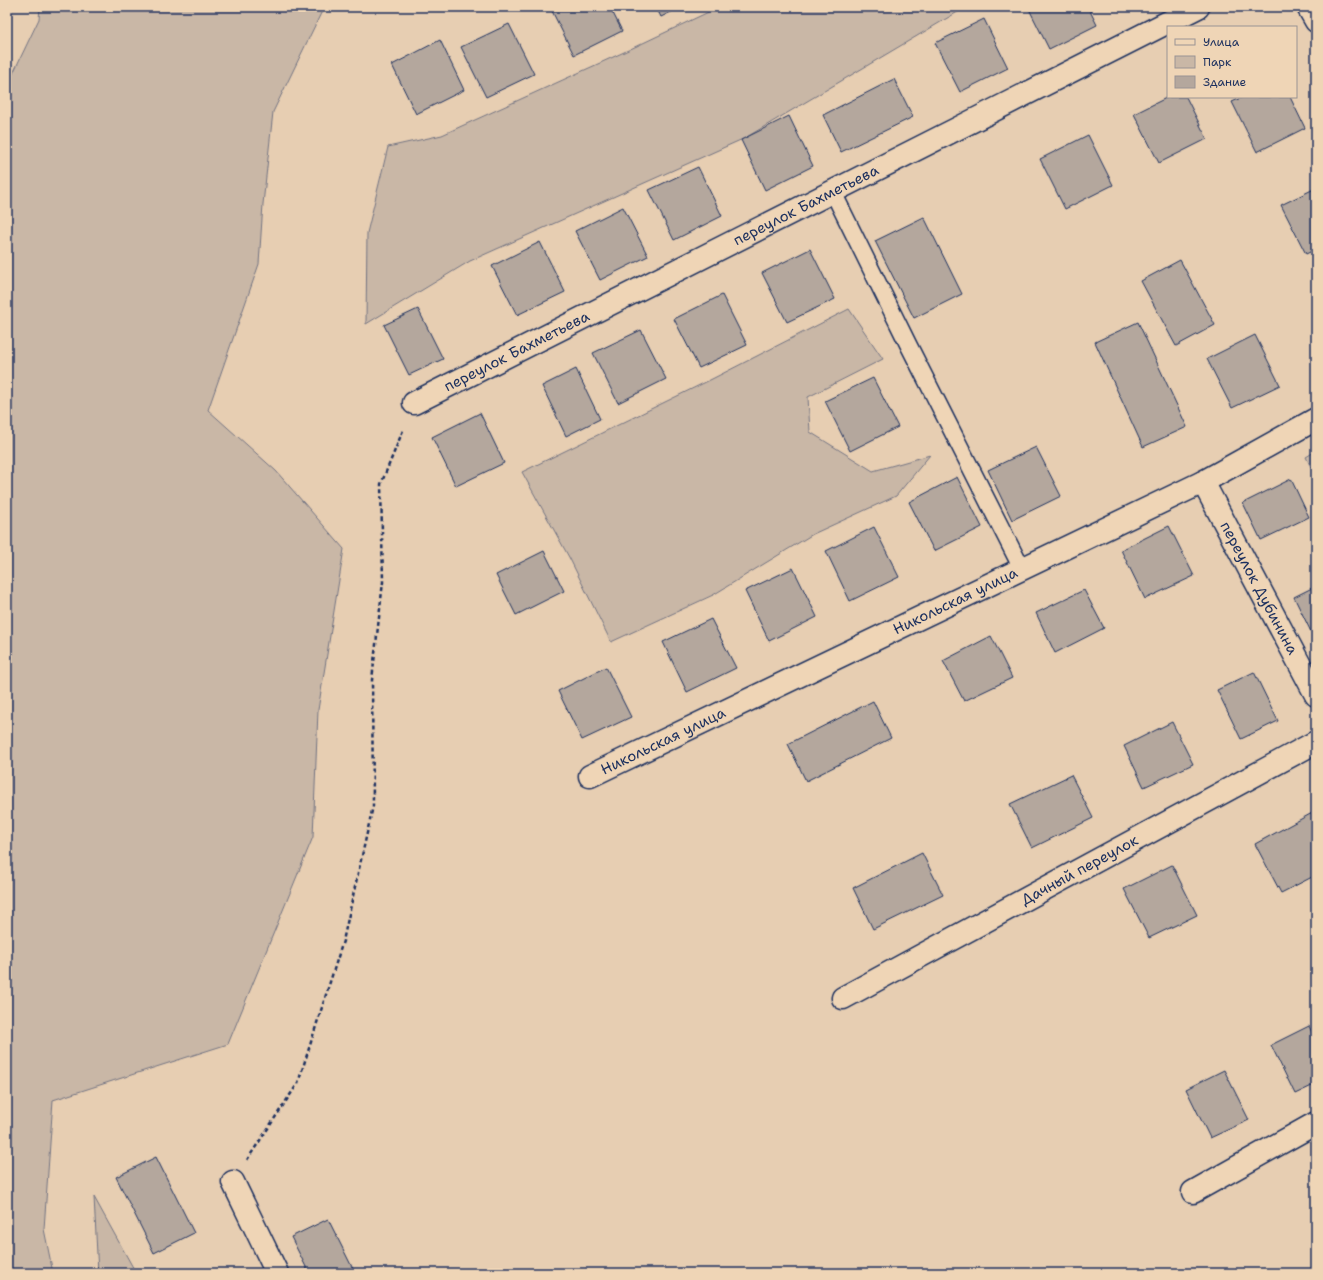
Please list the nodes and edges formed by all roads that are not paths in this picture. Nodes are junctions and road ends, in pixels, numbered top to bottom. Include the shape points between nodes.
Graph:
1 (1198, 7) edge
2 (1308, 7) edge
3 (1316, 21) edge
4 (833, 192) junction
5 (414, 404) road end
6 (1316, 419) edge
7 (1203, 482) junction
8 (1022, 569) junction
9 (1316, 695) edge
10 (1316, 742) edge
11 (590, 776) dead end
12 (843, 998) dead end
13 (1316, 1123) edge
14 (233, 1182) road end
15 (1193, 1192) dead end
16 (277, 1273) edge

1 - 4 street, переулок Бахметьева
2 - 3 street
4 - 5 street, переулок Бахметьева
4 - 8 lane
6 - 7 street, Никольская улица
7 - 8 street, Никольская улица
7 - 9 street, переулок Дубинина
8 - 11 street, Никольская улица
10 - 12 street, Дачный переулок
13 - 15 street
14 - 16 street

